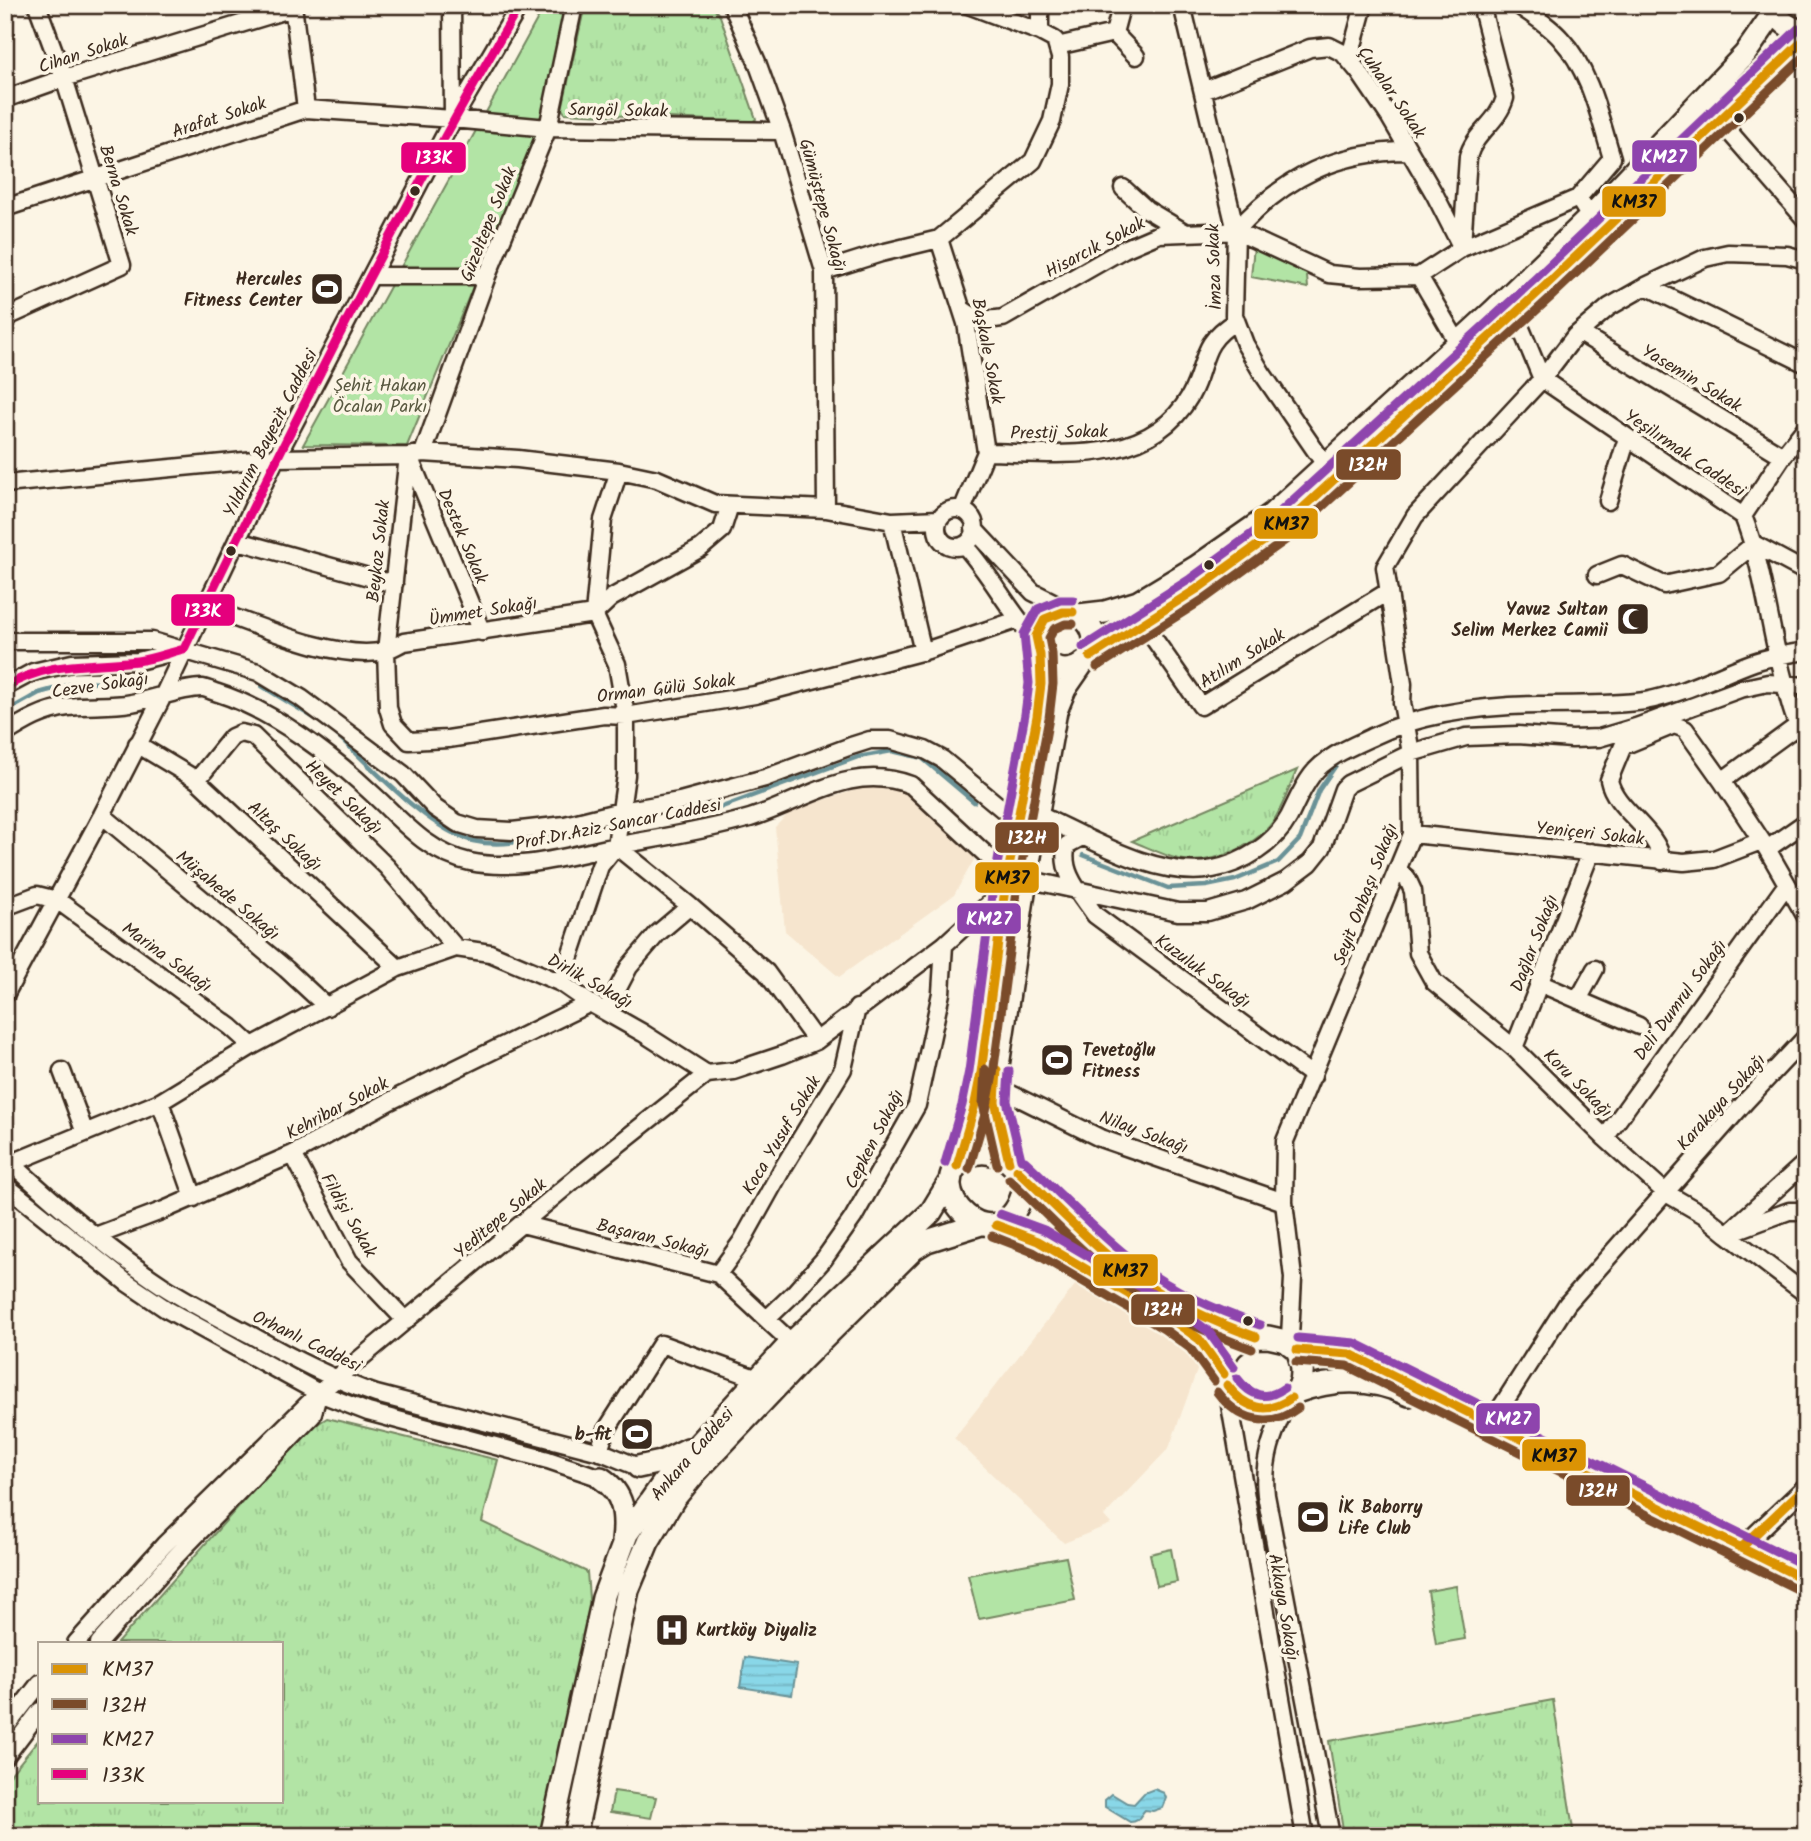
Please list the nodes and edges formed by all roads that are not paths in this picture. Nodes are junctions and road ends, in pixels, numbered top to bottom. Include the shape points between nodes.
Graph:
1 (37, 5) edge
2 (452, 5) edge
3 (574, 5) edge
4 (732, 5) edge
5 (968, 5) edge
6 (1040, 5) edge
7 (1182, 5) edge
8 (1364, 5) edge
9 (1481, 5) edge
10 (1518, 5) edge
11 (1772, 5) edge
12 (293, 7) edge
13 (518, 7) edge
14 (1121, 7) edge
15 (1806, 31) edge
16 (1040, 32) junction
17 (1114, 33) junction
18 (1806, 38) edge
19 (1057, 46) junction
20 (1136, 56) dead end
21 (1349, 60) junction
22 (64, 78) junction
23 (1203, 91) junction
24 (5, 99) edge
25 (306, 109) junction
26 (453, 119) junction
27 (1719, 120) junction
28 (548, 128) junction
29 (782, 131) junction
30 (1409, 151) junction
31 (1612, 158) junction
32 (1631, 174) junction
33 (96, 178) junction
34 (1123, 188) dead end
35 (1578, 198) junction
36 (5, 208) edge
37 (1590, 217) junction
38 (1806, 220) edge
39 (1236, 231) junction
40 (1186, 233) junction
41 (939, 239) junction
42 (1462, 248) junction
43 (1806, 260) edge
44 (824, 271) junction
45 (486, 275) junction
46 (372, 276) junction
47 (1419, 276) junction
48 (1646, 286) junction
49 (962, 309) junction
50 (1515, 314) junction
51 (5, 318) edge
52 (1236, 321) junction
53 (1580, 333) junction
54 (1458, 343) junction
55 (1806, 364) edge
56 (1542, 379) junction
57 (1806, 427) edge
58 (1628, 438) junction
59 (986, 452) junction
60 (416, 454) junction
61 (1783, 456) junction
62 (276, 458) junction
63 (1326, 466) junction
64 (619, 471) junction
65 (5, 484) edge
66 (1608, 501) dead end
67 (730, 505) junction
68 (826, 509) junction
69 (962, 510) junction
70 (1743, 516) junction
71 (939, 519) junction
72 (892, 520) junction
73 (975, 529) junction
74 (238, 541) junction
75 (1754, 544) junction
76 (964, 545) junction
77 (1806, 572) edge
78 (1597, 575) dead end
79 (394, 584) junction
80 (1389, 591) junction
81 (205, 607) junction
82 (593, 614) junction
83 (1076, 614) junction
84 (1017, 620) junction
85 (1143, 623) junction
86 (482, 632) junction
87 (5, 641) edge
88 (1038, 648) junction
89 (184, 649) junction
90 (386, 651) junction
91 (1806, 651) edge
92 (923, 652) junction
93 (1776, 656) junction
94 (1087, 660) junction
95 (1785, 685) junction
96 (1806, 686) edge
97 (5, 687) edge
98 (163, 696) junction
99 (1474, 709) junction
100 (626, 716) junction
101 (1406, 725) junction
102 (1801, 732) edge
103 (5, 734) edge
104 (1471, 736) junction
105 (137, 744) junction
106 (1411, 753) junction
107 (197, 780) junction
108 (1722, 781) junction
109 (621, 811) junction
110 (102, 815) junction
111 (1039, 815) junction
112 (1018, 822) junction
113 (1806, 822) edge
114 (1412, 834) junction
115 (1084, 835) junction
116 (1764, 845) junction
117 (616, 846) junction
118 (1591, 852) junction
119 (1662, 861) junction
120 (1397, 870) junction
121 (1013, 881) junction
122 (1787, 884) junction
123 (1077, 889) junction
124 (57, 901) junction
125 (690, 906) junction
126 (5, 907) edge
127 (1806, 917) edge
128 (944, 945) junction
129 (456, 948) junction
130 (398, 968) junction
131 (1595, 969) dead end
132 (561, 983) junction
133 (1539, 983) junction
134 (5, 995) edge
135 (1578, 1000) junction
136 (590, 1003) junction
137 (327, 1007) junction
138 (857, 1008) junction
139 (606, 1012) junction
140 (1639, 1026) dead end
141 (1806, 1037) edge
142 (816, 1041) junction
143 (252, 1046) junction
144 (1514, 1048) junction
145 (62, 1071) dead end
146 (707, 1074) junction
147 (1313, 1076) junction
148 (995, 1086) junction
149 (160, 1102) junction
150 (85, 1133) junction
151 (1605, 1138) junction
152 (293, 1154) junction
153 (8, 1160) edge
154 (1806, 1162) edge
155 (1013, 1166) junction
156 (953, 1175) junction
157 (5, 1185) edge
158 (1667, 1193) junction
159 (194, 1198) junction
160 (1284, 1202) junction
161 (1806, 1211) edge
162 (522, 1224) junction
163 (989, 1224) junction
164 (1727, 1234) junction
165 (98, 1236) junction
166 (718, 1274) junction
167 (1806, 1294) edge
168 (767, 1319) junction
169 (406, 1321) junction
170 (1256, 1338) junction
171 (792, 1343) junction
172 (1292, 1346) junction
173 (758, 1379) junction
174 (337, 1380) junction
175 (1225, 1380) junction
176 (319, 1393) junction
177 (1292, 1397) junction
178 (1491, 1423) junction
179 (699, 1443) junction
180 (598, 1452) junction
181 (638, 1467) junction
182 (601, 1478) junction
183 (663, 1483) junction
184 (1806, 1486) edge
185 (657, 1508) junction
186 (1741, 1548) junction
187 (621, 1550) junction
188 (170, 1551) junction
189 (1806, 1580) edge
190 (1806, 1596) edge
191 (77, 1642) edge
192 (100, 1642) edge
193 (38, 1688) edge
194 (38, 1714) edge
195 (5, 1728) edge
196 (5, 1757) edge
197 (551, 1836) edge
198 (575, 1836) edge
199 (1305, 1836) edge
200 (1331, 1836) edge

1 - 22 street, Berna Sokak
2 - 26 street
3 - 28 street, Güzeltepe Sokak
4 - 29 street, Gümüştepe Sokağı
5 - 16 street
6 - 16 street
7 - 23 street, İmza Sokak
8 - 21 street
9 - 42 street via 1505,98 1502,111 1471,145
10 - 31 street via 1559,36 1576,58
11 - 15 main road via 1781,22
11 - 32 main road via 1770,18 1745,54
12 - 22 street, Cihan Sokak
12 - 25 street
13 - 26 street, Yıldırım Bayezit Caddesi
14 - 17 street
16 - 19 street
17 - 19 street
17 - 20 street
18 - 27 main road, Ankara Caddesi
19 - 41 street via 1060,84 1052,121 1033,160
21 - 23 street, Çuhalar Sokak via 1329,46 1310,48
21 - 30 street, Çuhalar Sokak
22 - 24 street, Cihan Sokak
22 - 33 street, Berna Sokak
23 - 39 street, İmza Sokak
25 - 26 street, Arafat Sokak
25 - 33 street, Arafat Sokak
26 - 28 street, Sarıgöl Sokak
26 - 46 street, Yıldırım Bayezit Caddesi
27 - 38 street
27 - 50 main road, Ankara Caddesi
28 - 29 street, Sarıgöl Sokak
28 - 45 street, Güzeltepe Sokak
29 - 44 street, Gümüştepe Sokağı
30 - 39 street via 1345,158 1299,177 1280,188
30 - 42 street, Çuhalar Sokak
31 - 32 street
31 - 35 street
32 - 37 main road
33 - 36 street, Arafat Sokak
33 - 51 street, Berna Sokak via 122,265
34 - 40 street via 1146,209
35 - 37 street
35 - 42 street
37 - 54 main road
39 - 40 street, Hisarcık Sokak
39 - 47 street, Hisarcık Sokak via 1329,274
39 - 52 street, İmza Sokak
40 - 49 street, Hisarcık Sokak via 1159,234 1124,249 1003,318 980,319
41 - 44 street
41 - 49 street, Başkale Sokak
42 - 47 street
43 - 48 street, Seyit Onbaşı Sokağı via 1728,253 1705,258
44 - 68 street, Gümüştepe Sokağı
45 - 46 street
45 - 60 street, Güzeltepe Sokak
46 - 62 street, Yıldırım Bayezit Caddesi
47 - 54 street
48 - 53 street, Seyit Onbaşı Sokağı via 1609,307
48 - 55 street
49 - 59 street, Başkale Sokak
50 - 56 street
50 - 85 main road, Ankara Caddesi via 1279,530
52 - 59 street, Prestij Sokak via 1206,350 1182,408 1145,438 1116,450 1087,454
52 - 63 street, İmza Sokak via 1262,373
53 - 56 street, Seyit Onbaşı Sokağı
53 - 61 street, Yasemin Sokak
54 - 63 main road
56 - 58 street, Yeşilırmak Caddesi
56 - 80 street, Seyit Onbaşı Sokağı via 1415,516 1385,567
57 - 61 street
58 - 66 street
58 - 70 street, Yeşilırmak Caddesi
59 - 69 street
60 - 62 street
60 - 64 street via 518,459
60 - 79 street, Beykoz Sokak
60 - 86 street, Destek Sokak
61 - 70 street
62 - 65 street
62 - 74 street, Yıldırım Bayezit Caddesi
63 - 83 main road via 1272,514 1160,591 1138,603
64 - 67 street via 657,478 715,504
64 - 82 street via 603,520
67 - 68 street
67 - 82 street, Ümmet Sokağı via 722,530 701,548 611,598
68 - 72 street
69 - 71 street via 947,511
69 - 73 street
70 - 75 street, Yeşilırmak Caddesi
71 - 72 street
71 - 76 street via 942,541
72 - 92 street
73 - 76 street
73 - 83 street via 1034,592
74 - 79 street
74 - 81 street, Yıldırım Bayezit Caddesi
75 - 77 street
75 - 78 street via 1719,573 1664,586 1622,565
75 - 93 street, Yeşilırmak Caddesi
76 - 84 street
79 - 90 street, Beykoz Sokak
80 - 85 street, Atılım Sokak via 1201,706
80 - 101 street, Seyit Onbaşı Sokağı
81 - 89 street, Yıldırım Bayezit Caddesi
81 - 90 street, Ümmet Sokağı via 332,651
82 - 86 street, Ümmet Sokağı
82 - 100 street via 617,664
83 - 88 main road via 1063,612 1045,619
83 - 94 main road via 1093,630
84 - 88 street
84 - 92 street, Orman Gülü Sokak
85 - 94 main road, Ankara Caddesi
86 - 90 street, Ümmet Sokağı via 404,642
87 - 89 street, Prof.Dr.Aziz Sancar Caddesi via 152,641
88 - 94 main road via 1055,668 1075,668
88 - 112 main road, Ankara Caddesi via 1041,684
89 - 97 street, Cezve Sokağı via 138,661 72,663 33,672
89 - 98 street, Yıldırım Bayezit Caddesi
89 - 109 street, Prof.Dr.Aziz Sancar Caddesi via 258,672 301,698 403,774 435,808 457,823 512,831 565,825
90 - 100 street, Orman Gülü Sokak via 388,708 393,724 409,741
91 - 93 street
92 - 100 street, Orman Gülü Sokak via 755,695
93 - 95 street, Yeşilırmak Caddesi
93 - 99 street via 1687,690 1646,700
94 - 111 main road, Ankara Caddesi via 1065,689 1056,711
95 - 96 street
95 - 102 street, Yeşilırmak Caddesi
95 - 104 street via 1740,689 1599,738
98 - 103 street, Cezve Sokağı via 49,711
98 - 105 street, Yıldırım Bayezit Caddesi
98 - 117 street, Prof.Dr.Aziz Sancar Caddesi via 203,688 242,701 324,754 399,821 447,856 491,865 516,864
99 - 101 street
99 - 104 street via 1465,721
100 - 109 street
101 - 106 street, Seyit Onbaşı Sokağı
101 - 115 street via 1376,735 1323,764 1281,830 1269,843 1234,863 1200,871 1172,870
102 - 108 street
104 - 106 street
105 - 107 street, Altaş Sokağı
105 - 110 street, Yıldırım Bayezit Caddesi
106 - 114 street, Seyit Onbaşı Sokağı
106 - 123 street via 1348,784 1339,795 1317,856 1302,871 1246,901 1208,912 1178,912
107 - 129 street, Heyet Sokağı via 232,737 241,733 253,736 387,867
107 - 130 street, Altaş Sokağı
108 - 116 street
108 - 119 street via 1679,726 1623,746 1610,784 1655,842
109 - 112 street, Prof.Dr.Aziz Sancar Caddesi via 724,790 870,740 890,740 942,759
109 - 117 street
110 - 124 street, Yıldırım Bayezit Caddesi
110 - 137 street, Müşahede Sokağı
111 - 115 street
111 - 121 main road, Ankara Caddesi
112 - 121 main road, Ankara Caddesi
113 - 116 street, Yeniçeri Sokak
114 - 118 street, Yeniçeri Sokak
114 - 120 street, Seyit Onbaşı Sokağı
115 - 123 street, Kuzuluk Sokağı via 1067,845 1064,853
116 - 119 street, Yeniçeri Sokak via 1714,859
116 - 122 street
117 - 121 street, Prof.Dr.Aziz Sancar Caddesi via 752,817 871,776 911,785
117 - 125 street
117 - 132 street via 600,866
118 - 119 street, Yeniçeri Sokak
118 - 133 street, Dağlar Sokağı
120 - 144 street, Koru Sokağı via 1410,884 1418,953 1434,982
120 - 147 street, Seyit Onbaşı Sokağı
121 - 123 street
121 - 128 street
121 - 148 main road, Ankara Caddesi
121 - 156 main road, Ankara Caddesi via 974,1108
122 - 127 street
122 - 151 street, Deli Dumrul Sokağı
123 - 147 street, Kuzuluk Sokağı via 1095,915
124 - 126 street via 37,895
124 - 134 street, Yıldırım Bayezit Caddesi
124 - 143 street, Marina Sokağı
125 - 139 street via 657,934 629,967
125 - 142 street via 766,972
128 - 138 street
128 - 168 street, Cepken Sokağı via 941,993 917,1105 853,1218 824,1259
129 - 130 street, Dirlik Sokağı
129 - 132 street, Dirlik Sokağı via 490,953
130 - 137 street, Dirlik Sokağı
131 - 135 street
132 - 136 street, Dirlik Sokağı
133 - 135 street
133 - 144 street, Dağlar Sokağı
135 - 140 street
136 - 139 street, Dirlik Sokağı
136 - 152 street, Kehribar Sokak
137 - 143 street, Dirlik Sokağı
138 - 142 street
138 - 166 street, Koca Yusuf Sokak via 843,1069
139 - 146 street, Dirlik Sokağı
141 - 158 street, Karakaya Sokağı
142 - 146 street via 744,1067
143 - 149 street, Dirlik Sokağı
144 - 151 street, Koru Sokağı
145 - 150 street
146 - 162 street, Yeditepe Sokak
147 - 160 street, Seyit Onbaşı Sokağı via 1286,1141
148 - 155 main road, Ankara Caddesi via 995,1102
148 - 160 street, Nilay Sokağı via 1100,1138
149 - 150 street, Dirlik Sokağı
149 - 159 street
150 - 153 street, Dirlik Sokağı
151 - 158 street, Koru Sokağı
152 - 159 street, Kehribar Sokak
152 - 169 street, Fildişi Sokak via 349,1261
153 - 165 street, Orhanlı Caddesi
154 - 164 street
155 - 156 main road via 979,1152 966,1157
155 - 163 main road via 1024,1189 1022,1199 1007,1221
155 - 170 main road via 1121,1266 1218,1325
156 - 163 main road via 950,1196 970,1218
156 - 171 main road, Ankara Caddesi via 931,1212
157 - 176 street via 146,1296
158 - 164 street, Koru Sokağı
158 - 178 street, Karakaya Sokağı via 1567,1304
159 - 165 street, Kehribar Sokak
160 - 172 street, Seyit Onbaşı Sokağı via 1293,1278
161 - 164 street via 1789,1212
162 - 166 street, Başaran Sokağı
162 - 169 street, Yeditepe Sokak
163 - 175 main road via 1038,1241 1171,1319 1199,1339
163 - 185 main road, Ankara Caddesi via 914,1249 800,1362 674,1499
164 - 167 street, Koru Sokağı
165 - 174 street, Orhanlı Caddesi via 186,1300
166 - 168 street, Başaran Sokağı
168 - 171 street, Başaran Sokağı
169 - 174 street, Yeditepe Sokak
170 - 172 main road via 1278,1338
170 - 175 main road via 1236,1343 1225,1363
171 - 173 main road, Ankara Caddesi
172 - 177 main road via 1303,1374
172 - 178 main road via 1350,1354
173 - 179 main road, Ankara Caddesi
173 - 180 street via 662,1343 605,1432
174 - 176 street, Yeditepe Sokak
174 - 180 street, Orhanlı Caddesi
175 - 177 main road via 1234,1396 1256,1409 1269,1409
175 - 199 street, Akkaya Sokağı
176 - 182 street via 368,1412
176 - 188 street via 312,1416
177 - 190 main road via 1320,1383 1353,1380 1400,1391
177 - 200 street, Akkaya Sokağı via 1267,1452 1264,1473
178 - 186 main road
179 - 181 main road via 661,1462
179 - 183 main road, Ankara Caddesi
180 - 181 street, Orhanlı Caddesi
181 - 183 main road
182 - 185 main road
182 - 187 main road via 620,1499
183 - 185 main road, Ankara Caddesi
184 - 186 street
185 - 187 main road, Ankara Caddesi via 627,1534
185 - 198 main road, Ankara Caddesi via 628,1591
186 - 189 main road
187 - 197 main road, Ankara Caddesi via 603,1598
188 - 191 street
188 - 192 street
193 - 195 street
194 - 196 street

